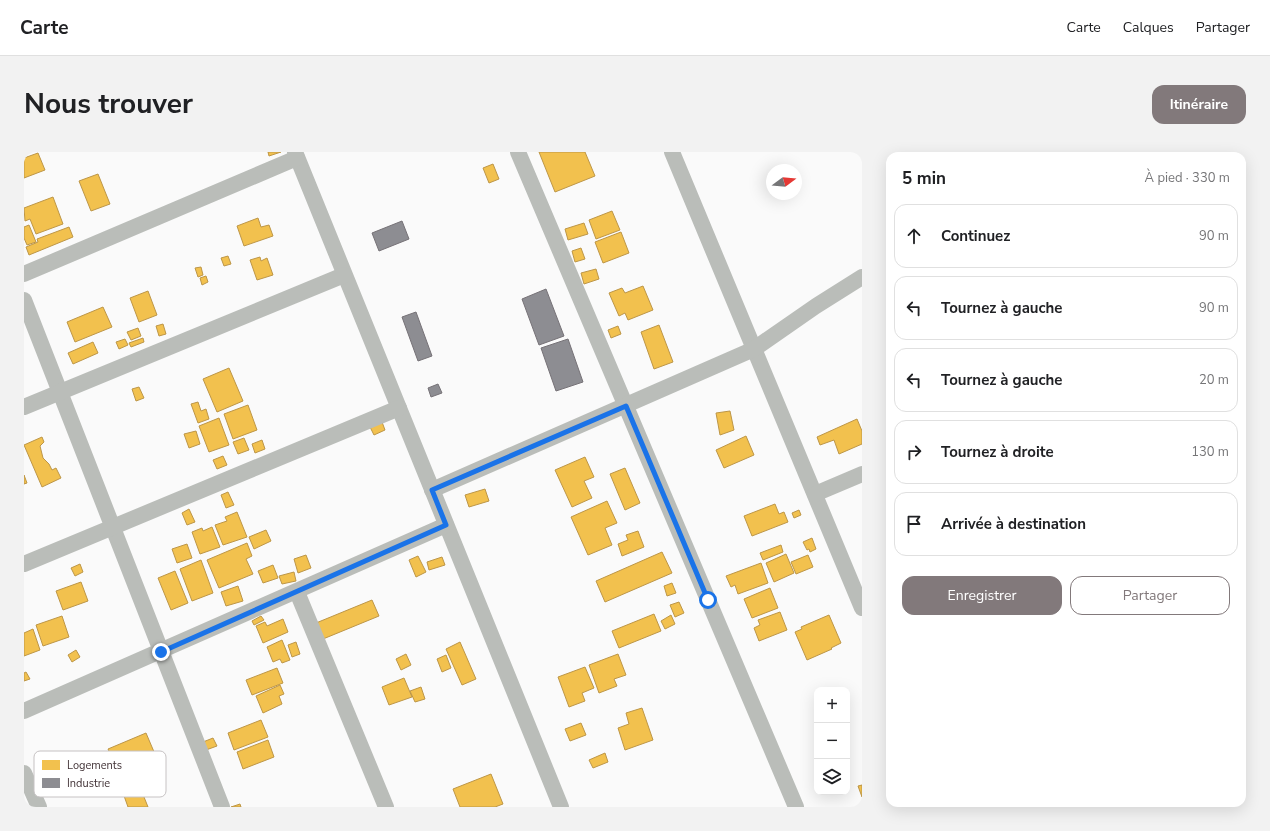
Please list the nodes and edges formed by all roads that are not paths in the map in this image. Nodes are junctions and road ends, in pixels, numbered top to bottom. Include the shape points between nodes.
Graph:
1 (518, 152) edge
2 (672, 152) edge
3 (296, 155) edge
4 (24, 274) edge
5 (344, 275) junction
6 (862, 277) edge
7 (24, 300) edge
8 (754, 349) junction
9 (60, 392) junction
10 (626, 406) junction
11 (24, 407) edge
12 (398, 408) junction
13 (862, 474) edge
14 (432, 490) junction
15 (814, 494) junction
16 (446, 525) junction
17 (113, 527) junction
18 (24, 564) edge
19 (297, 592) junction
20 (862, 608) edge
21 (161, 652) junction
22 (24, 711) edge
23 (24, 773) edge
24 (34, 796) edge
25 (35, 797) edge
26 (39, 807) edge
27 (222, 807) edge
28 (386, 807) edge
29 (561, 807) edge
30 (796, 807) edge

1 - 10 street
2 - 8 street
3 - 4 street
3 - 5 street
5 - 9 street
5 - 12 street
6 - 8 street
7 - 9 street
8 - 10 street
8 - 15 street
9 - 11 street
9 - 17 street
10 - 14 street
10 - 30 street
12 - 14 street
12 - 17 street
13 - 15 street
14 - 16 street
15 - 20 street
16 - 19 street
16 - 29 street
17 - 18 street
17 - 21 street
19 - 21 street
19 - 28 street
21 - 22 street
21 - 27 street
23 - 24 street
25 - 26 street

